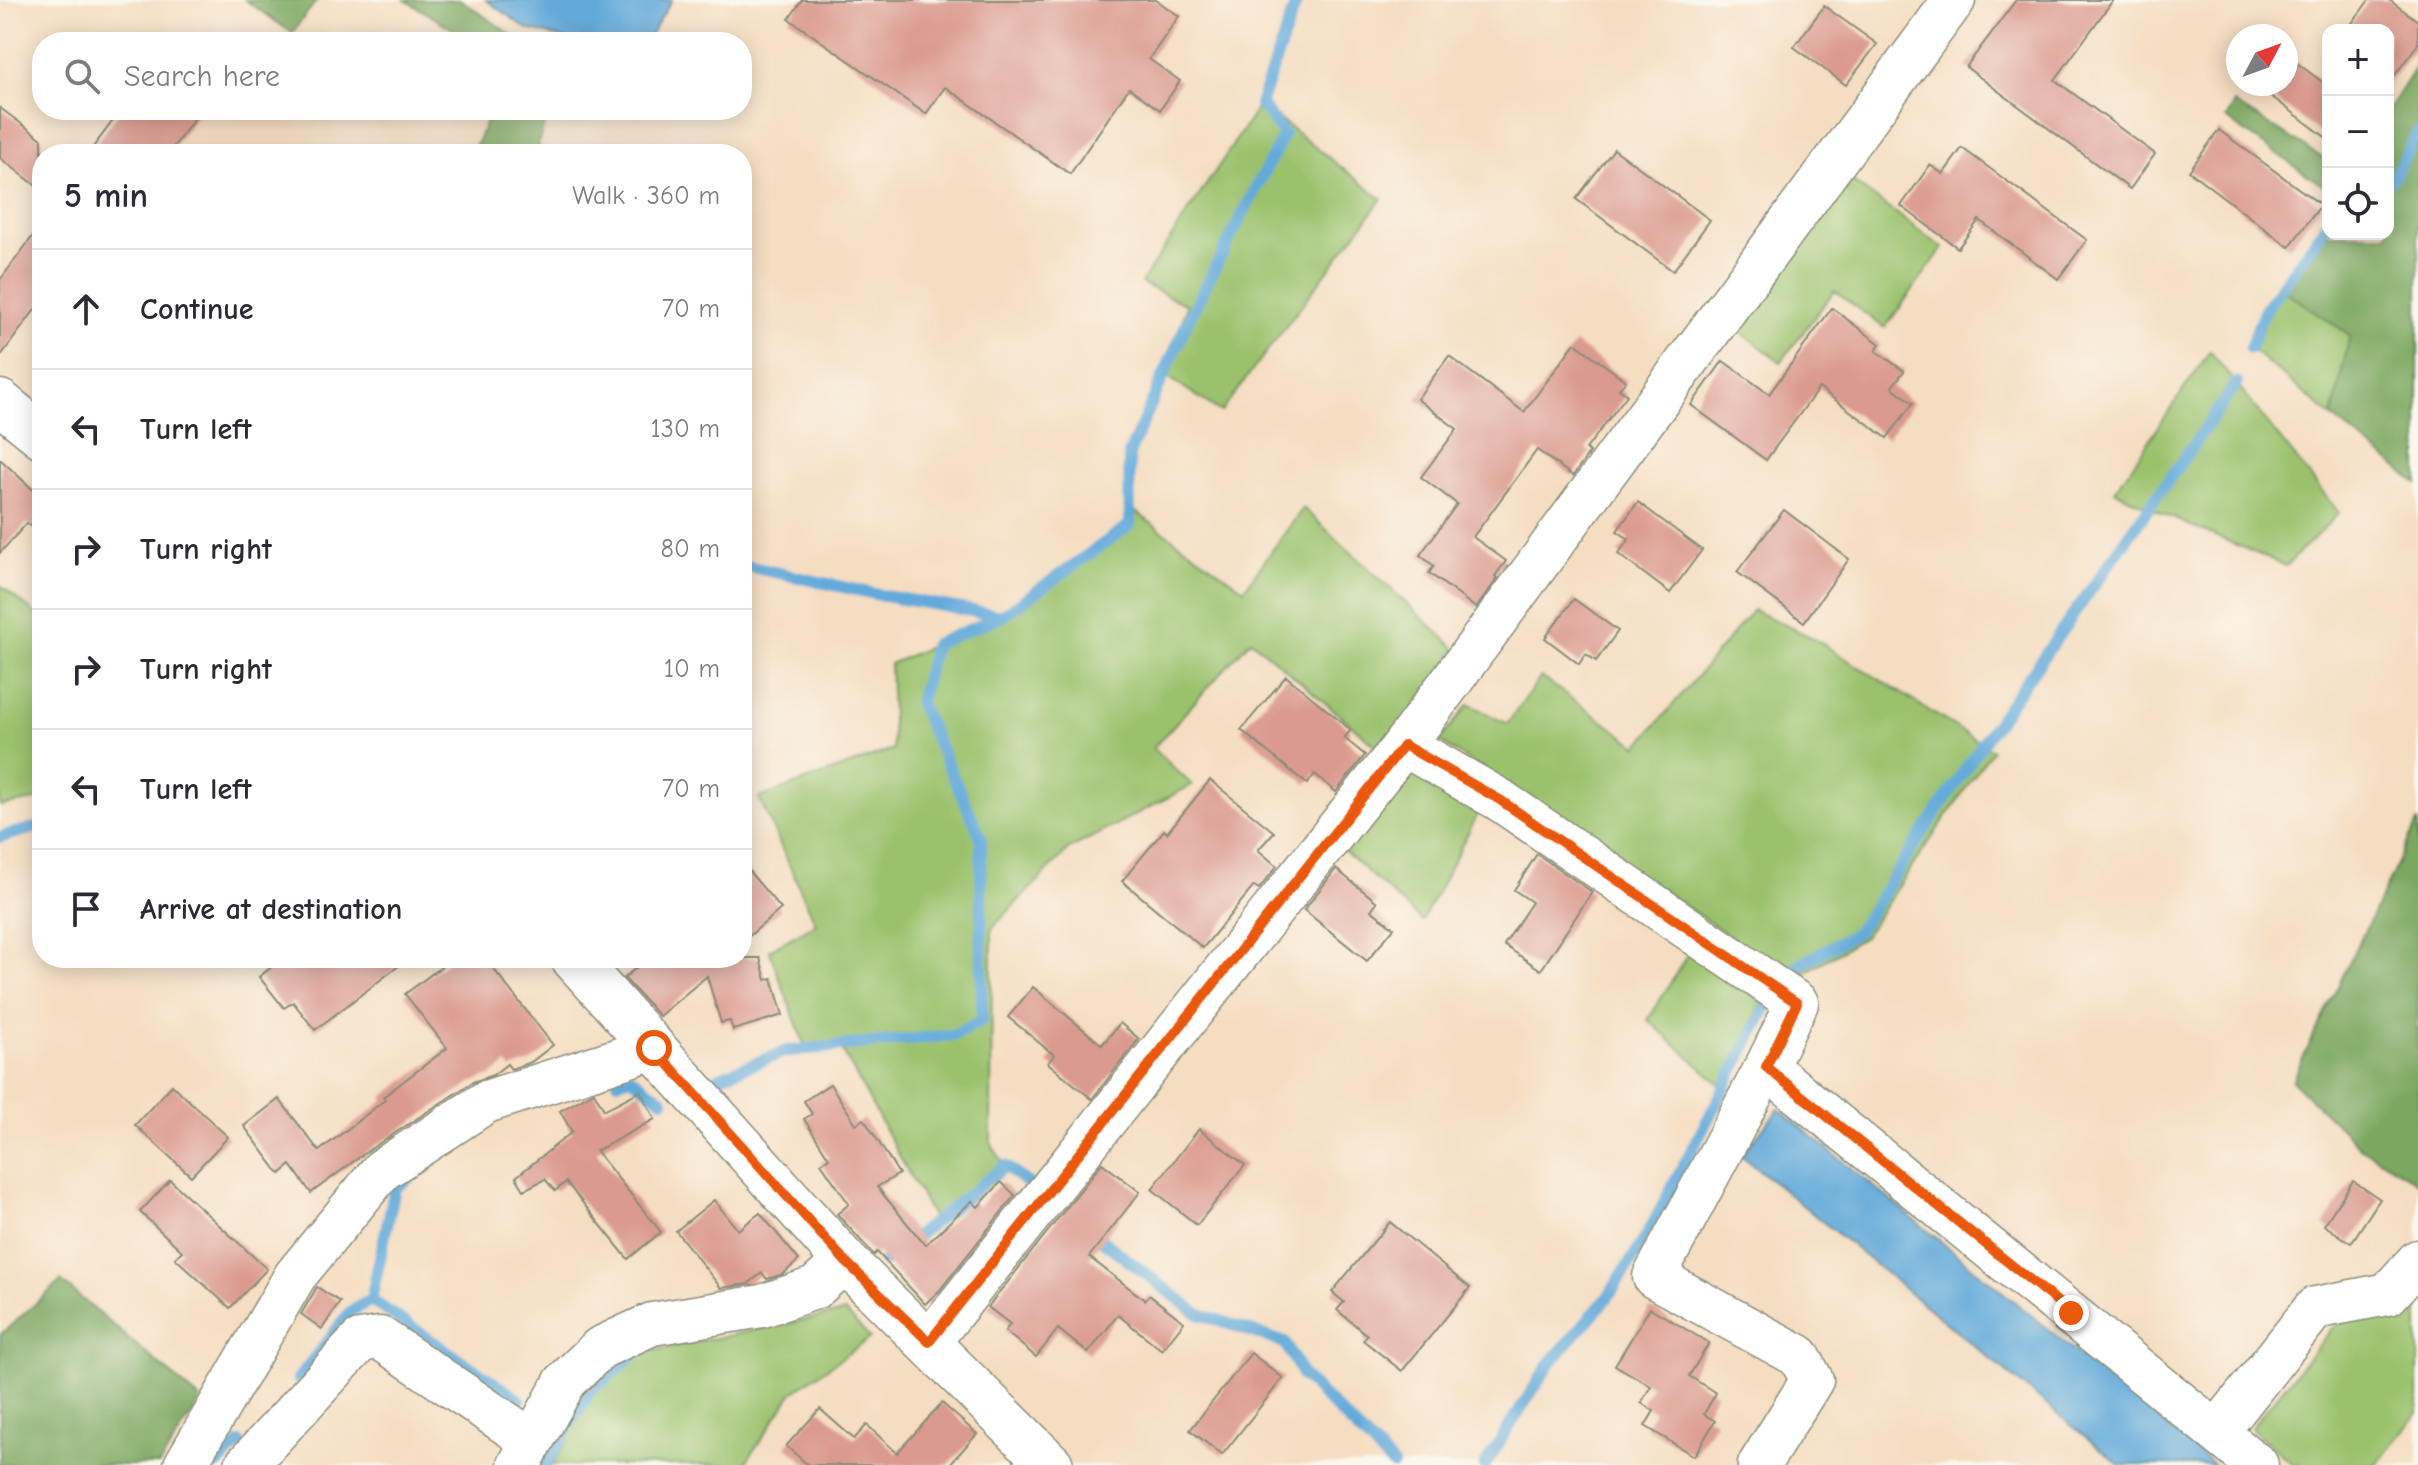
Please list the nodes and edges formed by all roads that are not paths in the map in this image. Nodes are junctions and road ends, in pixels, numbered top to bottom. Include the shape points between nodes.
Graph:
1 (1954, 0) edge
2 (0, 402) edge
3 (32, 428) edge
4 (1404, 745) junction
5 (582, 968) edge
6 (654, 1048) junction
7 (1766, 1067) junction
8 (845, 1261) junction
9 (2418, 1261) edge
10 (929, 1342) junction
11 (2217, 1432) junction
12 (525, 1453) edge
13 (185, 1465) edge
14 (246, 1465) edge
15 (1051, 1465) edge
16 (1759, 1465) edge
17 (2257, 1465) edge

1 - 4 street
2 - 3 street
4 - 7 street via 1500,800 1797,1003
4 - 10 street
5 - 6 street
6 - 8 street
6 - 13 street via 486,1102 382,1170 295,1276
7 - 11 street
7 - 16 street via 1654,1277 1799,1356 1812,1380
8 - 10 street
8 - 12 street via 815,1288 762,1306 652,1324 600,1348 565,1382
9 - 11 street via 2388,1294 2315,1308
10 - 15 street
11 - 17 street
12 - 14 street via 380,1338 360,1341

